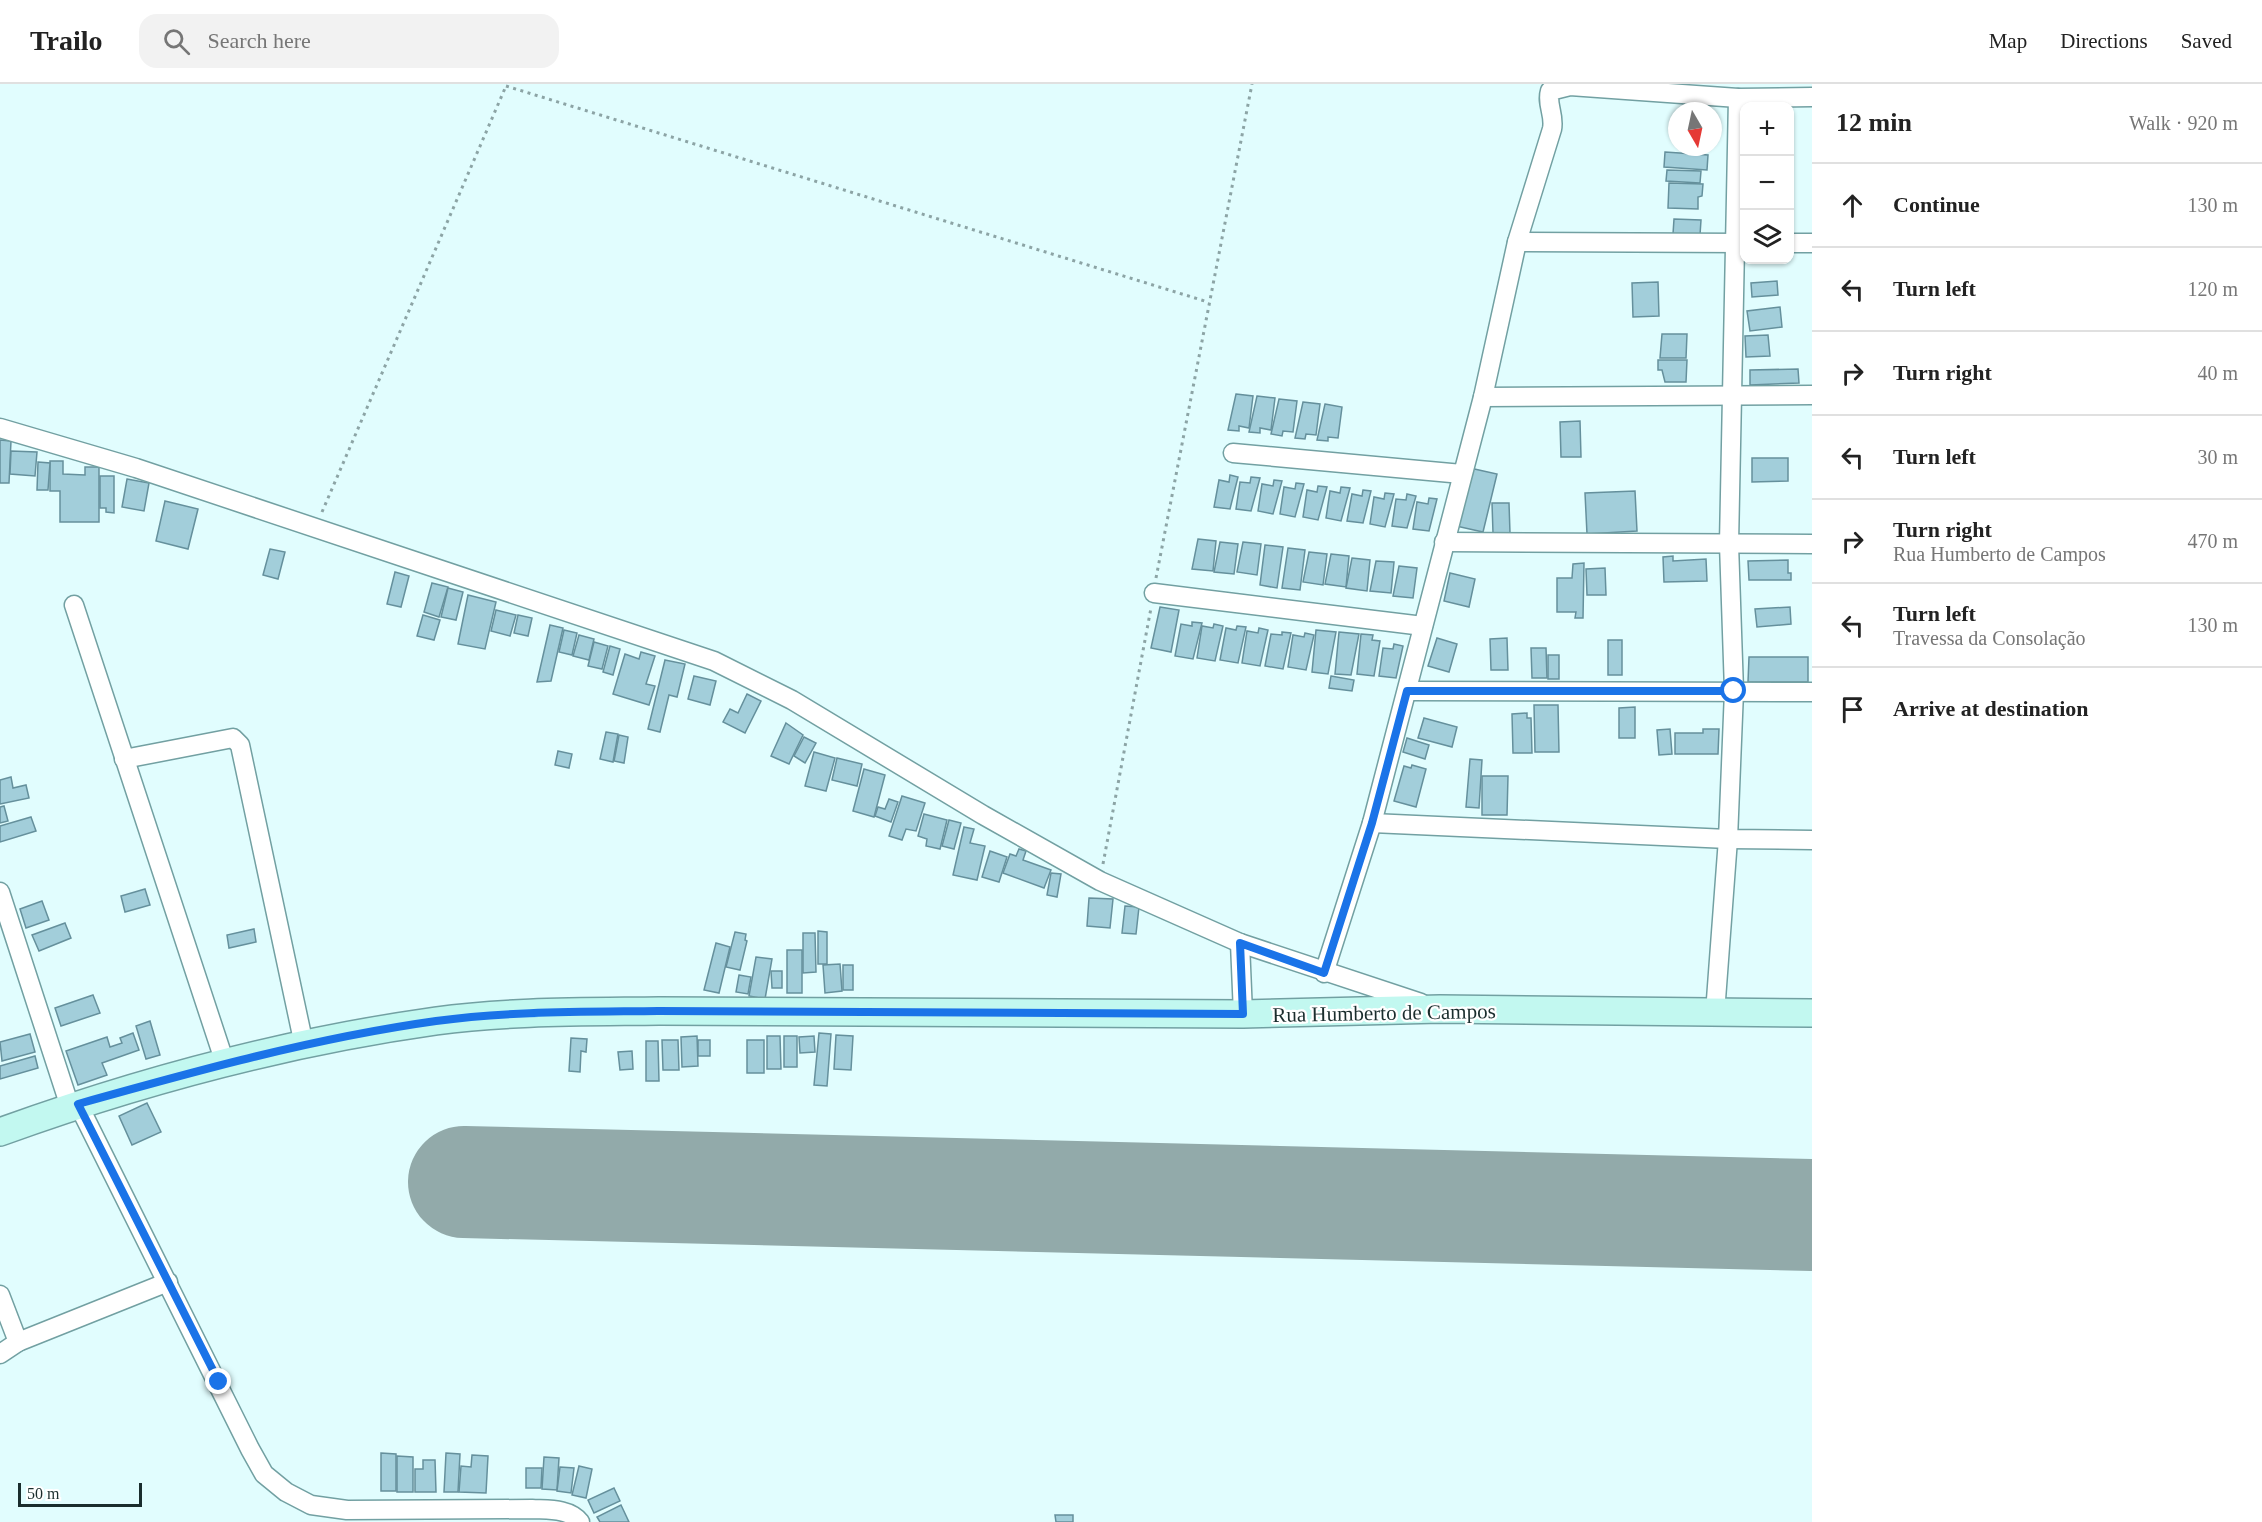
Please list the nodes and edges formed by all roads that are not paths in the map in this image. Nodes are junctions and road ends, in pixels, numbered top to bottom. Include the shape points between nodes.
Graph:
1 (1812, 97) edge
2 (1738, 98) junction
3 (1517, 242) junction
4 (1739, 242) edge
5 (1794, 243) edge
6 (1812, 243) edge
7 (1812, 395) edge
8 (1483, 396) junction
9 (1731, 397) junction
10 (0, 428) edge
11 (1233, 453) dead end
12 (1462, 474) junction
13 (1444, 542) junction
14 (1729, 544) junction
15 (1812, 544) edge
16 (1154, 593) road end
17 (74, 606) dead end
18 (1423, 626) junction
19 (1407, 691) junction
20 (1734, 691) junction
21 (1812, 692) edge
22 (124, 759) junction
23 (1372, 823) junction
24 (1728, 839) junction
25 (1812, 840) edge
26 (0, 892) edge
27 (1240, 943) junction
28 (1324, 973) junction
29 (1440, 1009) junction
30 (1715, 1013) junction
31 (1812, 1013) edge
32 (1243, 1014) junction
33 (304, 1045) junction
34 (225, 1063) junction
35 (74, 1106) junction
36 (0, 1132) edge
37 (168, 1282) junction
38 (0, 1295) edge
39 (18, 1342) junction
40 (0, 1354) edge
41 (580, 1522) edge

1 - 2 street
2 - 3 street via 1570,86 1550,91 1554,120
2 - 4 street
3 - 4 street
3 - 8 street
4 - 9 street
5 - 6 street
7 - 9 street
8 - 9 street
8 - 12 street
9 - 14 street
10 - 27 street via 136,468 714,661 792,700 1100,881
11 - 12 street
12 - 13 street
13 - 14 street
13 - 18 street
14 - 15 street
14 - 20 street
16 - 18 street
17 - 22 street
18 - 19 street
19 - 20 street
19 - 23 street
20 - 21 street
20 - 24 street
22 - 33 street via 233,738 240,745
22 - 34 street
23 - 24 street
23 - 28 street
24 - 25 street
24 - 30 street
26 - 35 street
27 - 28 street
27 - 32 street
28 - 29 street
29 - 30 street, Rua Humberto de Campos
29 - 32 street, Rua Humberto de Campos
30 - 31 street, Rua Humberto de Campos
32 - 33 street, Rua Humberto de Campos via 565,1012 437,1021
33 - 34 street, Rua Humberto de Campos
34 - 35 street, Rua Humberto de Campos
35 - 36 street, Rua Humberto de Campos
35 - 37 street
37 - 39 street
37 - 41 street via 264,1474 286,1492 311,1505 347,1510 557,1510 575,1516
38 - 39 street
39 - 40 street

